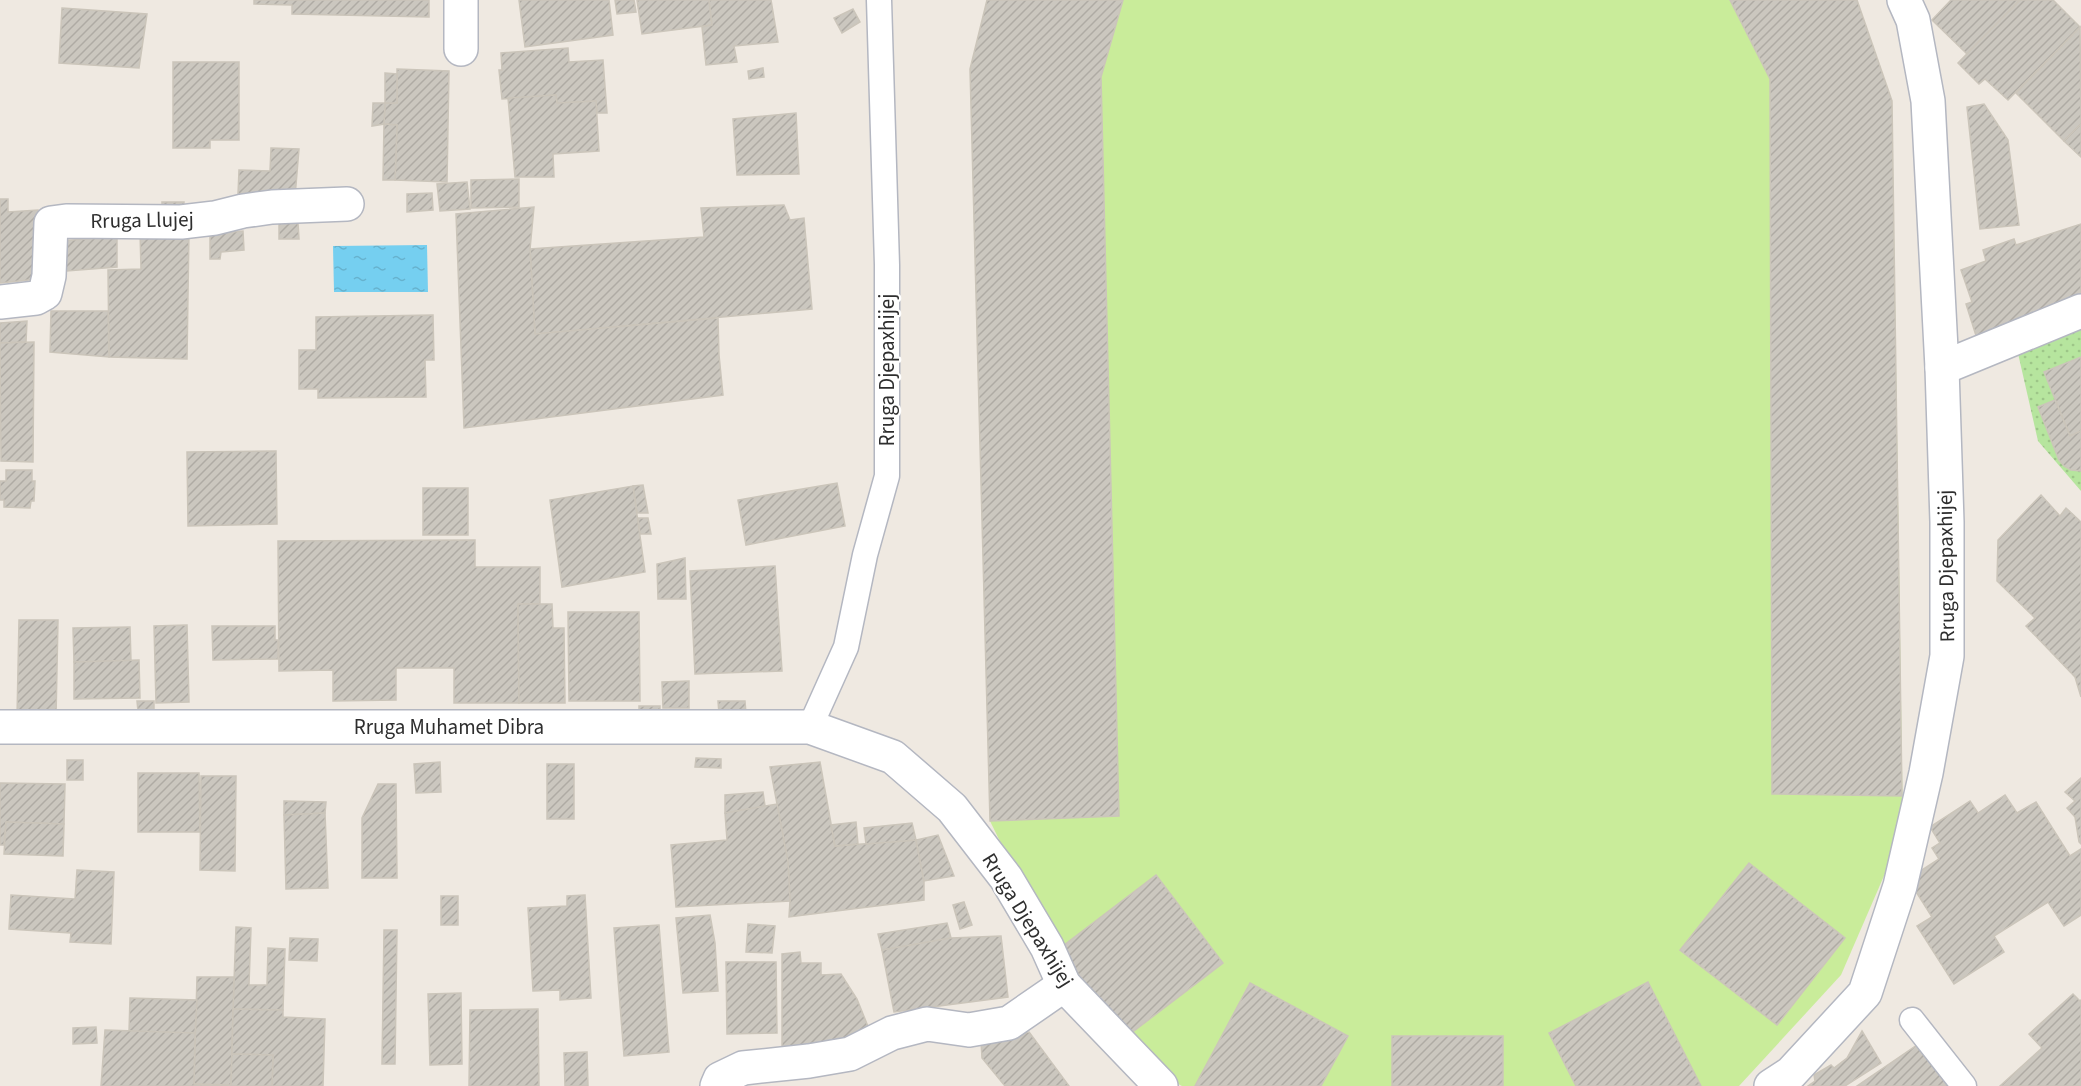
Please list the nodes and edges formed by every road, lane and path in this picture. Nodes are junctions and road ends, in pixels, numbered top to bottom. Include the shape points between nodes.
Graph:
1 (461, 0) edge
2 (879, 0) edge
3 (1904, 0) edge
4 (461, 49) dead end
5 (347, 204) dead end
6 (0, 302) edge
7 (2081, 311) edge
8 (1942, 368) junction
9 (0, 728) edge
10 (810, 728) junction
11 (893, 757) joint
12 (1064, 985) junction
13 (1912, 1020) dead end
14 (717, 1086) edge
15 (1161, 1086) edge
16 (1771, 1086) edge
17 (1964, 1086) edge

1 - 4 street
2 - 10 lane, Rruga Djepaxhijej via 887,265 887,476 846,647
3 - 8 street, Rruga Djepaxhijej via 1912,20 1928,101
5 - 6 street, Rruga Llujej via 272,207 181,222 66,220 51,224 45,293 36,298
7 - 8 street
8 - 16 street, Rruga Djepaxhijej via 1947,656 1926,773 1899,886 1865,993 1791,1073
9 - 10 street, Rruga Muhamet Dibra
10 - 11 street, Rruga Muhamet Dibra
11 - 12 street, Rruga Djepaxhijej via 952,808 1006,878 1047,947
12 - 14 street via 1009,1023 969,1030 927,1024 892,1033 850,1054 743,1068 720,1078
12 - 15 street, Rruga Djepaxhijej
13 - 17 lane

